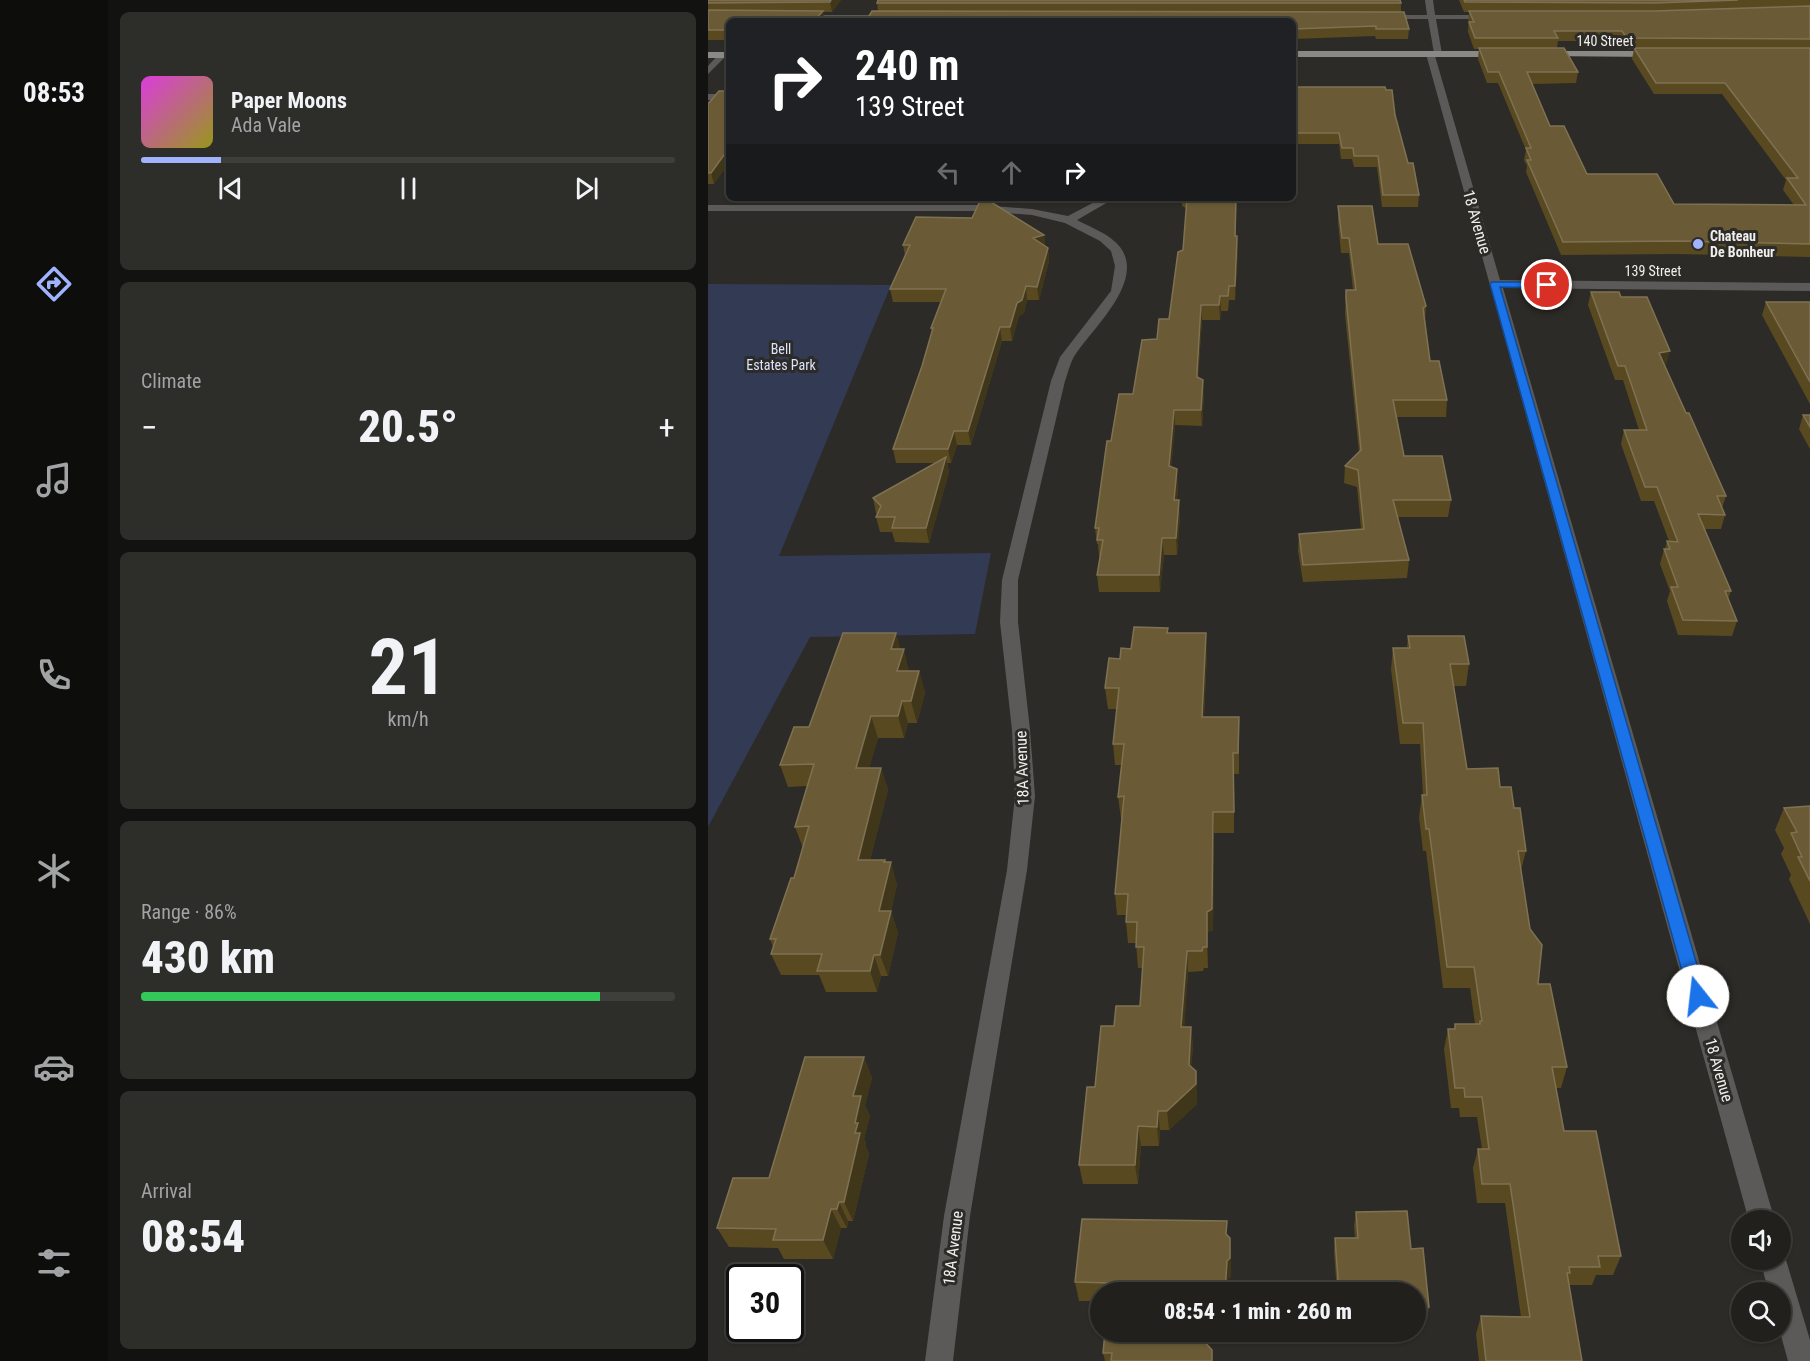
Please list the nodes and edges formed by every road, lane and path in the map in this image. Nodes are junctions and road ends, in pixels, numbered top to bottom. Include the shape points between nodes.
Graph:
1 (1429, 0) edge
2 (789, 16) edge
3 (901, 17) edge
4 (1376, 17) edge
5 (1432, 17) junction
6 (1502, 17) edge
7 (842, 18) edge
8 (885, 18) edge
9 (1296, 54) edge
10 (1434, 54) junction
11 (1517, 54) edge
12 (1540, 54) edge
13 (1668, 54) edge
14 (708, 55) edge
15 (726, 55) edge
16 (708, 71) edge
17 (708, 97) edge
18 (726, 97) edge
19 (1104, 201) edge
20 (708, 208) edge
21 (1069, 220) junction
22 (1495, 284) junction
23 (1810, 287) edge
24 (1759, 1210) edge
25 (1776, 1270) edge
26 (939, 1361) edge
27 (1802, 1361) edge

1 - 5 street, 18 Avenue
2 - 7 street
3 - 8 street
4 - 5 street
5 - 6 street
5 - 10 street, 18 Avenue
9 - 10 main road
10 - 11 main road
10 - 22 street, 18 Avenue
12 - 13 main road, 140 Street
14 - 15 main road
15 - 16 street
17 - 18 street
19 - 21 street
20 - 21 street, 18A Avenue via 980,208
21 - 26 street, 18A Avenue via 1104,238 1116,250 1121,266 1117,291 1067,357 1058,381 1010,580 1009,622 1025,796 1017,870 957,1216
22 - 23 street, 139 Street
22 - 24 street, 18 Avenue
25 - 27 street

